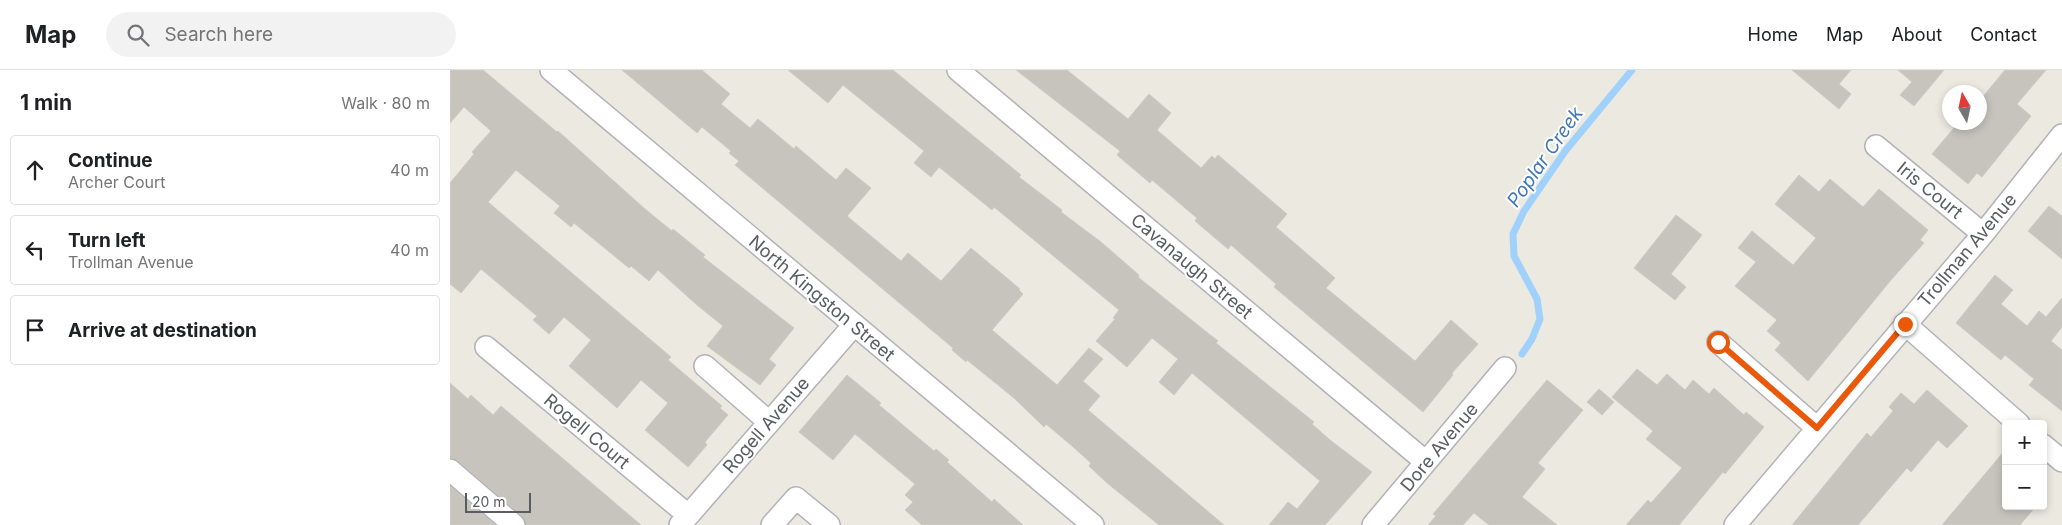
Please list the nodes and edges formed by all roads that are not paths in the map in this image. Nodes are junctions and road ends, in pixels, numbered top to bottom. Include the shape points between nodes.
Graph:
1 (551, 70) edge
2 (958, 70) edge
3 (2062, 135) edge
4 (1876, 146) dead end
5 (1983, 234) junction
6 (1905, 324) junction
7 (854, 325) junction
8 (1718, 342) dead end
9 (486, 346) dead end
10 (705, 366) dead end
11 (1505, 368) dead end
12 (2014, 420) edge
13 (769, 422) junction
14 (1817, 428) junction
15 (2047, 449) edge
16 (1426, 462) junction
17 (2062, 462) edge
18 (450, 470) edge
19 (684, 520) edge
20 (514, 525) edge
21 (772, 525) edge
22 (829, 525) edge
23 (1093, 525) edge
24 (1373, 525) edge
25 (1735, 525) edge

1 - 7 street, North Kingston Street
2 - 16 street, Cavanaugh Street
3 - 5 street, Trollman Avenue
4 - 5 street, Iris Court
5 - 6 street, Trollman Avenue
6 - 12 street
6 - 14 street, Trollman Avenue
7 - 13 street, Rogell Avenue
7 - 23 street, North Kingston Street
8 - 14 street
9 - 19 street, Rogell Court
10 - 13 street
11 - 16 street, Dore Avenue
13 - 19 street, Rogell Avenue
14 - 25 street, Trollman Avenue
15 - 17 street
16 - 24 street, Dore Avenue
18 - 20 street
21 - 22 street via 796,498

